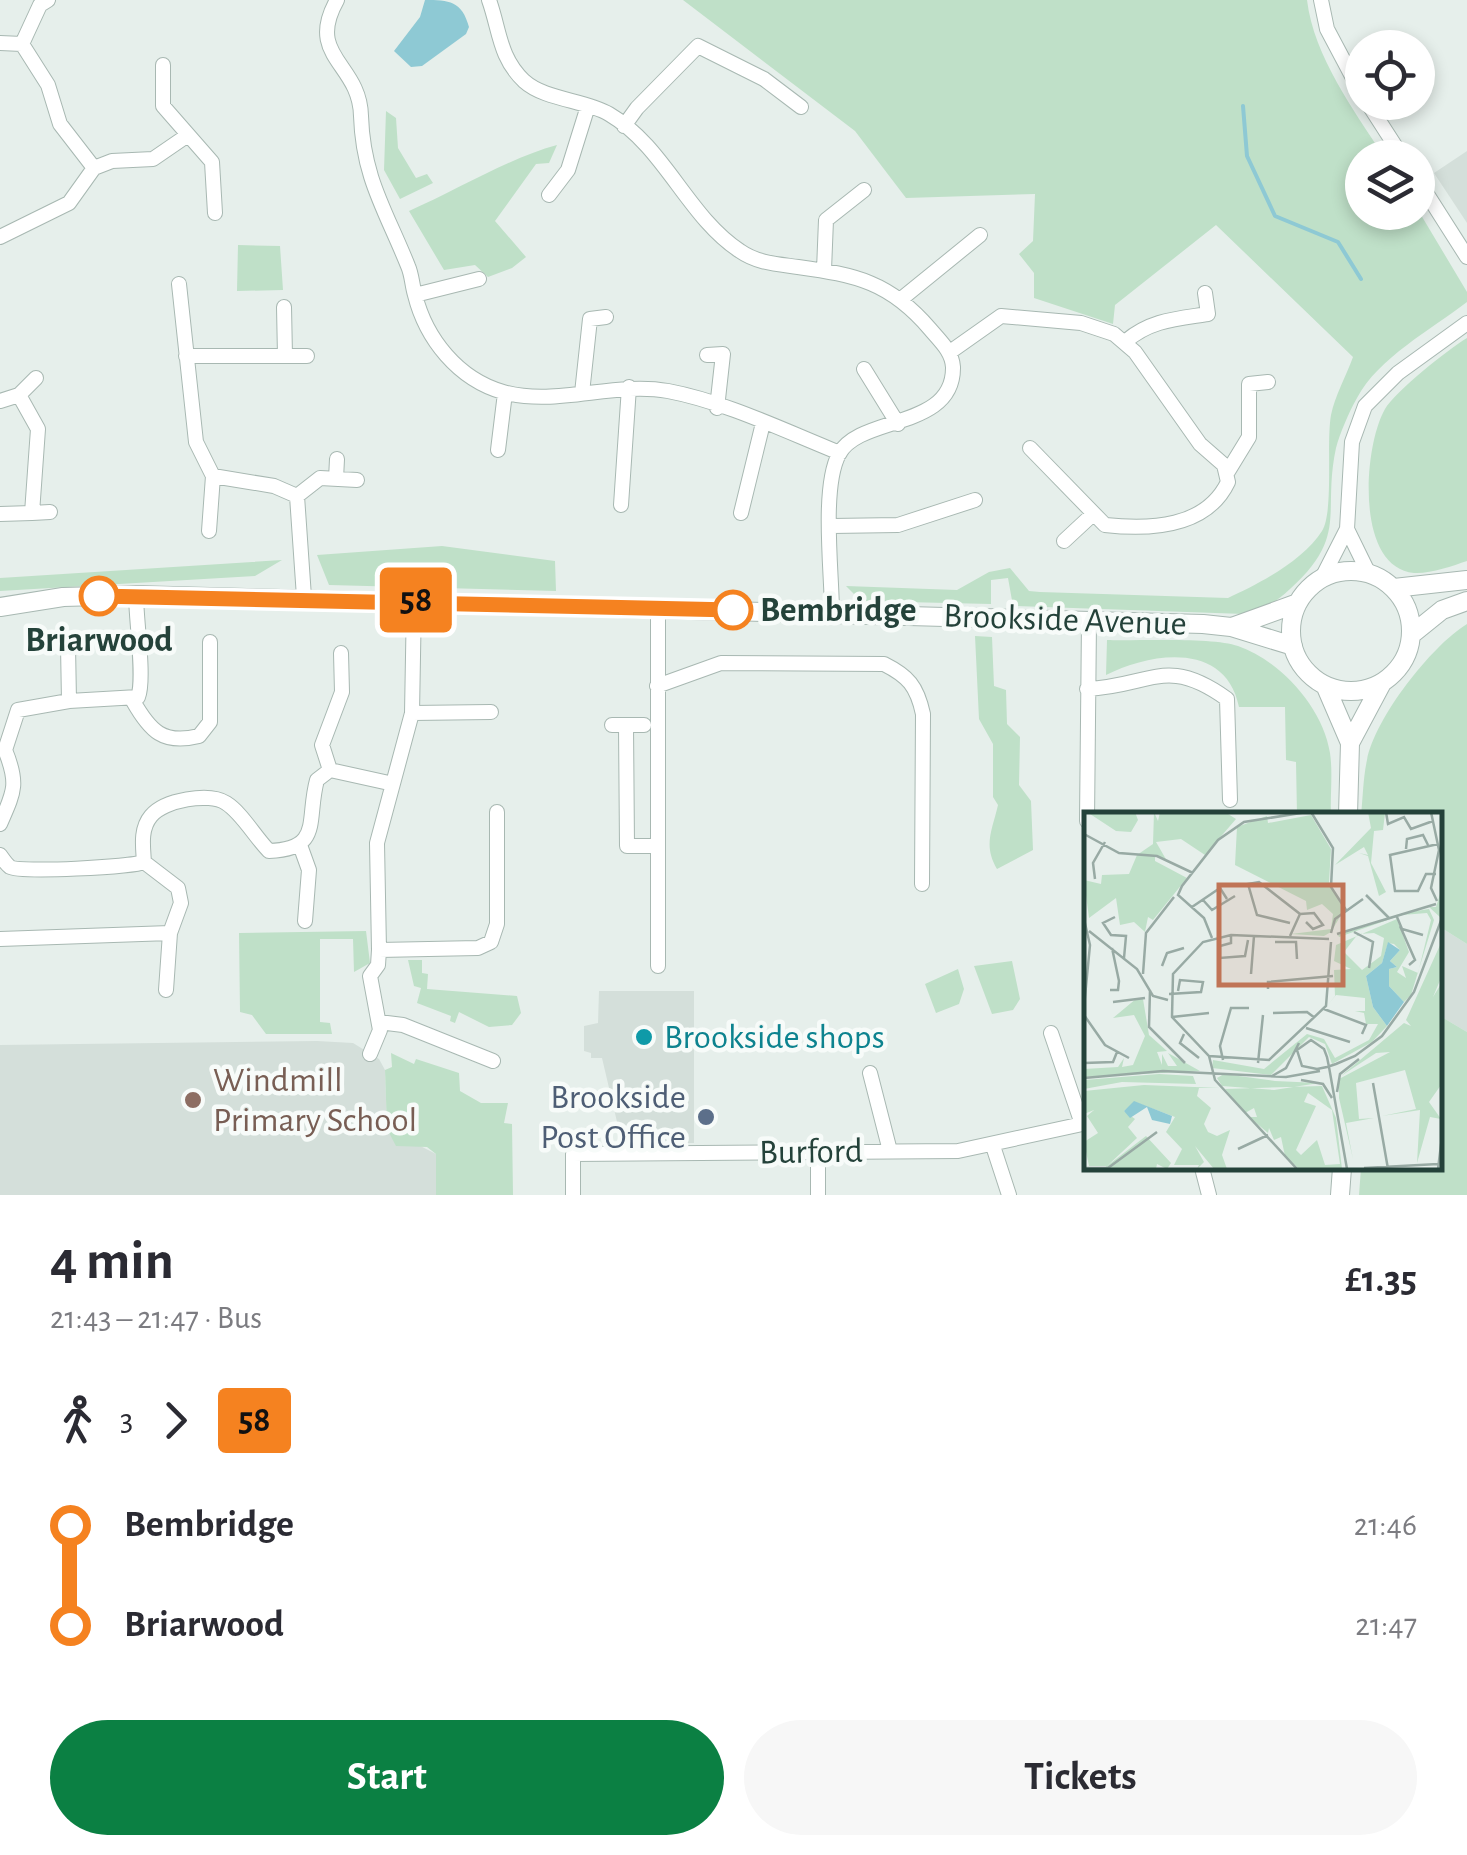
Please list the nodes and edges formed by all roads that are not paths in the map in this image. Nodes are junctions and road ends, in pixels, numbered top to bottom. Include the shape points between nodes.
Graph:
1 (48, 0) edge
2 (337, 0) edge
3 (489, 0) edge
4 (1321, 0) edge
5 (0, 43) edge
6 (22, 44) junction
7 (1345, 63) edge
8 (163, 65) dead end
9 (588, 106) junction
10 (801, 107) dead end
11 (624, 126) junction
12 (188, 135) junction
13 (94, 168) junction
14 (864, 190) dead end
15 (548, 195) dead end
16 (1435, 207) edge
17 (215, 213) dead end
18 (980, 235) dead end
19 (0, 238) edge
20 (1467, 258) edge
21 (824, 270) junction
22 (479, 280) dead end
23 (179, 284) dead end
24 (1205, 293) dead end
25 (415, 296) junction
26 (900, 300) junction
27 (284, 306) dead end
28 (592, 316) dead end
29 (1467, 322) edge
30 (1126, 341) junction
31 (718, 349) dead end
32 (950, 352) junction
33 (186, 356) junction
34 (285, 356) junction
35 (306, 356) dead end
36 (864, 369) dead end
37 (36, 378) dead end
38 (1268, 382) dead end
39 (630, 387) junction
40 (505, 393) junction
41 (582, 393) junction
42 (19, 395) junction
43 (0, 401) edge
44 (717, 408) junction
45 (764, 423) junction
46 (898, 424) junction
47 (1030, 448) dead end
48 (498, 452) dead end
49 (840, 453) junction
50 (337, 458) dead end
51 (1227, 473) junction
52 (213, 476) junction
53 (336, 479) junction
54 (358, 480) dead end
55 (298, 496) junction
56 (975, 500) dead end
57 (621, 505) dead end
58 (50, 512) dead end
59 (32, 513) junction
60 (0, 514) edge
61 (742, 514) dead end
62 (1092, 515) junction
63 (832, 526) junction
64 (1347, 529) junction
65 (209, 531) dead end
66 (1064, 540) dead end
67 (1369, 574) junction
68 (1322, 578) junction
69 (1467, 580) edge
70 (1394, 588) junction
71 (136, 595) junction
72 (304, 597) junction
73 (414, 600) junction
74 (1467, 601) edge
75 (1298, 603) junction
76 (0, 606) edge
77 (658, 608) junction
78 (832, 613) junction
79 (1089, 621) junction
80 (1231, 627) junction
81 (1412, 635) junction
82 (210, 642) dead end
83 (68, 646) dead end
84 (1293, 646) junction
85 (341, 653) dead end
86 (1382, 683) junction
87 (1326, 685) junction
88 (657, 686) junction
89 (1087, 688) junction
90 (68, 701) junction
91 (133, 701) junction
92 (412, 712) junction
93 (491, 712) dead end
94 (644, 725) dead end
95 (4, 726) edge
96 (1350, 743) junction
97 (330, 770) junction
98 (389, 784) junction
99 (1230, 800) dead end
100 (497, 812) dead end
101 (1087, 812) edge
102 (1348, 812) edge
103 (0, 824) edge
104 (300, 845) junction
105 (658, 846) junction
106 (0, 854) edge
107 (144, 862) junction
108 (922, 884) dead end
109 (305, 921) dead end
110 (170, 933) junction
111 (0, 939) edge
112 (379, 950) junction
113 (658, 966) dead end
114 (166, 990) dead end
115 (380, 1022) junction
116 (1051, 1034) dead end
117 (370, 1054) dead end
118 (493, 1061) dead end
119 (870, 1072) dead end
120 (1084, 1121) edge
121 (1084, 1124) edge
122 (993, 1146) junction
123 (890, 1151) junction
124 (818, 1152) junction
125 (1206, 1170) edge
126 (1342, 1170) edge
127 (572, 1195) edge
128 (818, 1195) edge
129 (1009, 1195) edge
130 (1209, 1195) edge
131 (1340, 1195) edge

1 - 6 street
2 - 25 street via 324,34 358,93 365,165
3 - 9 street via 502,55 527,85
4 - 7 street
5 - 6 street
6 - 13 street via 48,86 60,124
8 - 12 street via 163,106
9 - 11 street
9 - 15 street via 568,170
10 - 11 street via 764,79 698,46
11 - 21 street via 651,148 735,248 763,262
12 - 13 street via 153,159
12 - 17 street via 212,162
13 - 19 street via 69,203
14 - 21 street via 826,220
16 - 20 street
18 - 26 street
21 - 26 street via 855,274
22 - 25 street
23 - 33 street
24 - 30 street via 1208,314 1144,326
25 - 40 street via 426,328 448,358
26 - 32 street
27 - 34 street
28 - 41 street
29 - 64 street via 1364,406 1352,442
30 - 32 street via 1081,322 1001,316
30 - 51 street
31 - 44 street
32 - 46 street via 948,388 934,406
33 - 34 street
33 - 52 street via 196,442
34 - 35 street
36 - 46 street
37 - 42 street
38 - 51 street via 1249,384 1249,437
39 - 41 street
39 - 44 street
39 - 57 street
40 - 41 street
40 - 48 street
42 - 43 street
42 - 59 street via 38,430
44 - 45 street
45 - 49 street
45 - 61 street
46 - 49 street via 853,440
47 - 62 street
49 - 63 street
50 - 53 street
51 - 62 street via 1222,493 1204,512 1168,526 1106,525
52 - 55 street
52 - 65 street
53 - 54 street
53 - 55 street via 320,478
55 - 72 street
56 - 63 street via 898,525
58 - 59 street
59 - 60 street
62 - 66 street
63 - 78 street
64 - 67 street
64 - 68 street
67 - 68 street
67 - 70 street
68 - 75 street
69 - 70 street
70 - 81 street
71 - 72 street, Brookside Avenue
71 - 76 street, Brookside Avenue
71 - 91 street via 143,685
72 - 73 street, Brookside Avenue
73 - 77 street, Brookside Avenue
73 - 92 street
74 - 81 street via 1442,610
75 - 80 street, Brookside Avenue
75 - 84 street
77 - 78 street, Brookside Avenue
77 - 88 street
78 - 79 street, Brookside Avenue
79 - 80 street, Brookside Avenue
79 - 89 street
80 - 84 street, Brookside Avenue
81 - 86 street via 1397,670
82 - 91 street via 210,722 199,736 162,738
83 - 90 street
84 - 87 street via 1305,669
85 - 97 street via 342,692 322,745
86 - 87 street via 1344,691
86 - 96 street
87 - 96 street
88 - 105 street
88 - 108 street via 721,663 884,664 907,676 923,714
89 - 99 street via 1117,688 1148,674 1196,676 1227,699
89 - 101 street
90 - 91 street
90 - 95 street via 18,710
92 - 93 street
92 - 98 street
94 - 105 street via 619,725 628,846
95 - 103 street via 16,776
96 - 102 street
97 - 98 street
97 - 104 street via 317,780 312,828
98 - 112 street via 377,842
100 - 112 street via 497,924 490,942 478,948
104 - 107 street via 269,851 231,806 200,799 152,814 143,832
104 - 109 street via 309,870
105 - 113 street
106 - 107 street via 10,867 38,872
107 - 110 street via 178,888
110 - 111 street
110 - 114 street
112 - 115 street via 370,976
115 - 117 street
115 - 118 street
116 - 120 street
119 - 123 street
121 - 122 street, Burford
122 - 123 street, Burford
122 - 129 street
123 - 124 street, Burford
124 - 127 street, Burford via 573,1154
124 - 128 street
125 - 130 street
126 - 131 street

